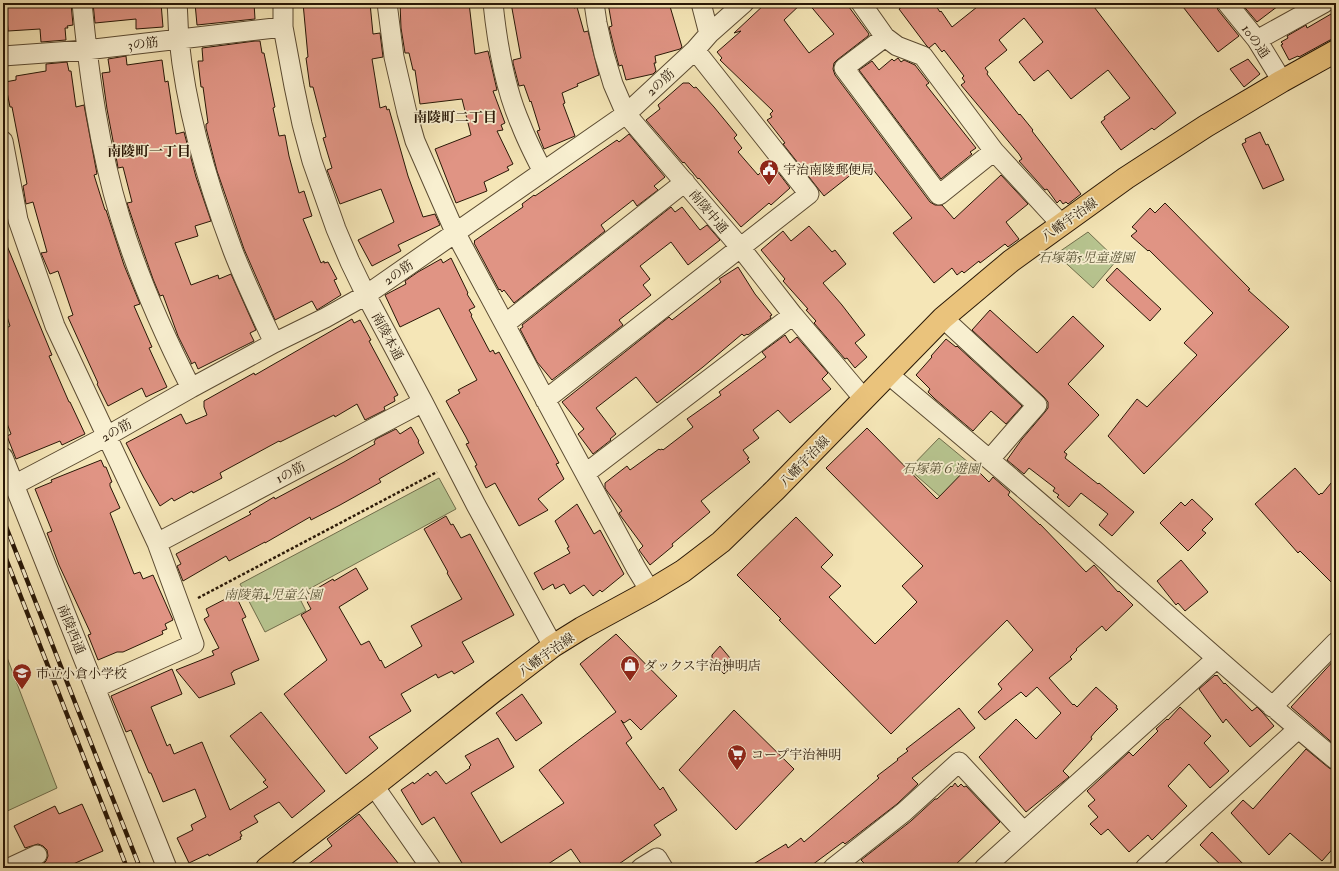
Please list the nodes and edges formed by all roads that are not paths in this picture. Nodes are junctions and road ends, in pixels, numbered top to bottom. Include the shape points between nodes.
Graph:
1 (82, 3) edge
2 (177, 3) edge
3 (283, 3) edge
4 (387, 3) edge
5 (494, 3) edge
6 (594, 3) edge
7 (701, 3) edge
8 (744, 3) edge
9 (862, 3) edge
10 (1227, 3) edge
11 (1324, 3) edge
12 (284, 27) junction
13 (709, 34) junction
14 (885, 37) junction
15 (179, 39) junction
16 (1257, 40) junction
17 (86, 50) junction
18 (695, 50) junction
19 (1336, 51) edge
20 (3, 56) edge
21 (1282, 81) junction
22 (626, 114) junction
23 (3, 141) edge
24 (994, 151) junction
25 (543, 172) junction
26 (685, 182) junction
27 (1061, 224) junction
28 (455, 232) junction
29 (740, 247) junction
30 (366, 295) junction
31 (793, 315) junction
32 (943, 318) junction
33 (505, 324) junction
34 (274, 343) junction
35 (888, 374) junction
36 (191, 388) junction
37 (864, 399) junction
38 (544, 400) junction
39 (424, 402) junction
40 (107, 436) junction
41 (3, 457) edge
42 (990, 459) junction
43 (586, 473) junction
44 (14, 485) junction
45 (157, 543) junction
46 (650, 591) junction
47 (1336, 642) edge
48 (554, 646) junction
49 (1217, 658) junction
50 (95, 688) junction
51 (1272, 707) junction
52 (1298, 729) junction
53 (1336, 760) edge
54 (374, 786) junction
55 (1024, 832) junction
56 (37, 855) dead end
57 (3, 865) edge
58 (4, 868) edge
59 (9, 868) edge
60 (167, 868) edge
61 (267, 868) edge
62 (431, 868) edge
63 (641, 868) edge
64 (663, 868) edge
65 (833, 868) edge
66 (984, 868) edge
67 (1145, 868) edge

1 - 17 street
2 - 15 street
3 - 12 street, 南陵本通
4 - 28 street via 394,56 406,113 415,141
5 - 25 street via 499,43 511,98 520,124
6 - 22 street, 南陵中通 via 604,54
7 - 13 street
8 - 13 street, 2の筋
9 - 14 street
10 - 16 street, 10の通
11 - 16 street
12 - 15 street, 3の筋
12 - 30 street, 南陵本通 via 294,86 312,161 336,229
13 - 18 street, 2の筋
14 - 24 street via 897,46 923,56
14 - 24 street via 844,68 939,195
15 - 17 street, 3の筋
15 - 34 street via 195,130 207,175 234,252
16 - 21 street, 10の通
17 - 20 street, 3の筋
17 - 36 street via 101,140 120,217 151,304
18 - 22 street, 2の筋
18 - 29 street via 808,194
19 - 21 main road, 八幡宇治線
21 - 27 main road, 八幡宇治線 via 1206,126
22 - 25 street, 2の筋
22 - 26 street, 南陵中通
23 - 40 street via 18,220 28,250 55,326
24 - 27 street
25 - 28 street, 2の筋
26 - 29 street, 南陵中通
26 - 33 street
27 - 32 main road, 八幡宇治線 via 1011,261
28 - 30 street, 2の筋
28 - 33 street
29 - 31 street, 南陵中通
29 - 38 street
30 - 34 street, 2の筋
30 - 39 street, 南陵本通
31 - 37 street, 南陵中通
31 - 43 street
32 - 35 main road, 八幡宇治線
32 - 42 street via 1037,405
33 - 38 street
34 - 36 street, 2の筋
35 - 37 main road, 八幡宇治線
35 - 42 street
36 - 40 street, 2の筋
37 - 46 main road, 八幡宇治線 via 721,542 684,571
38 - 43 street
39 - 45 street, 1の筋
39 - 48 street, 南陵本通
40 - 44 street, 2の筋
40 - 45 street
41 - 44 street, 南陵西通
42 - 49 street
43 - 46 street
44 - 50 street, 南陵西通
45 - 50 street via 194,644
46 - 48 main road, 八幡宇治線
47 - 51 street
48 - 54 main road, 八幡宇治線
49 - 51 street
49 - 55 street
50 - 60 street, 南陵西通
51 - 52 street
52 - 53 street
52 - 67 street
54 - 61 main road, 八幡宇治線
54 - 62 street
55 - 65 street via 959,762 904,812
55 - 66 street
56 - 59 street
57 - 58 street
63 - 64 street via 657,858

